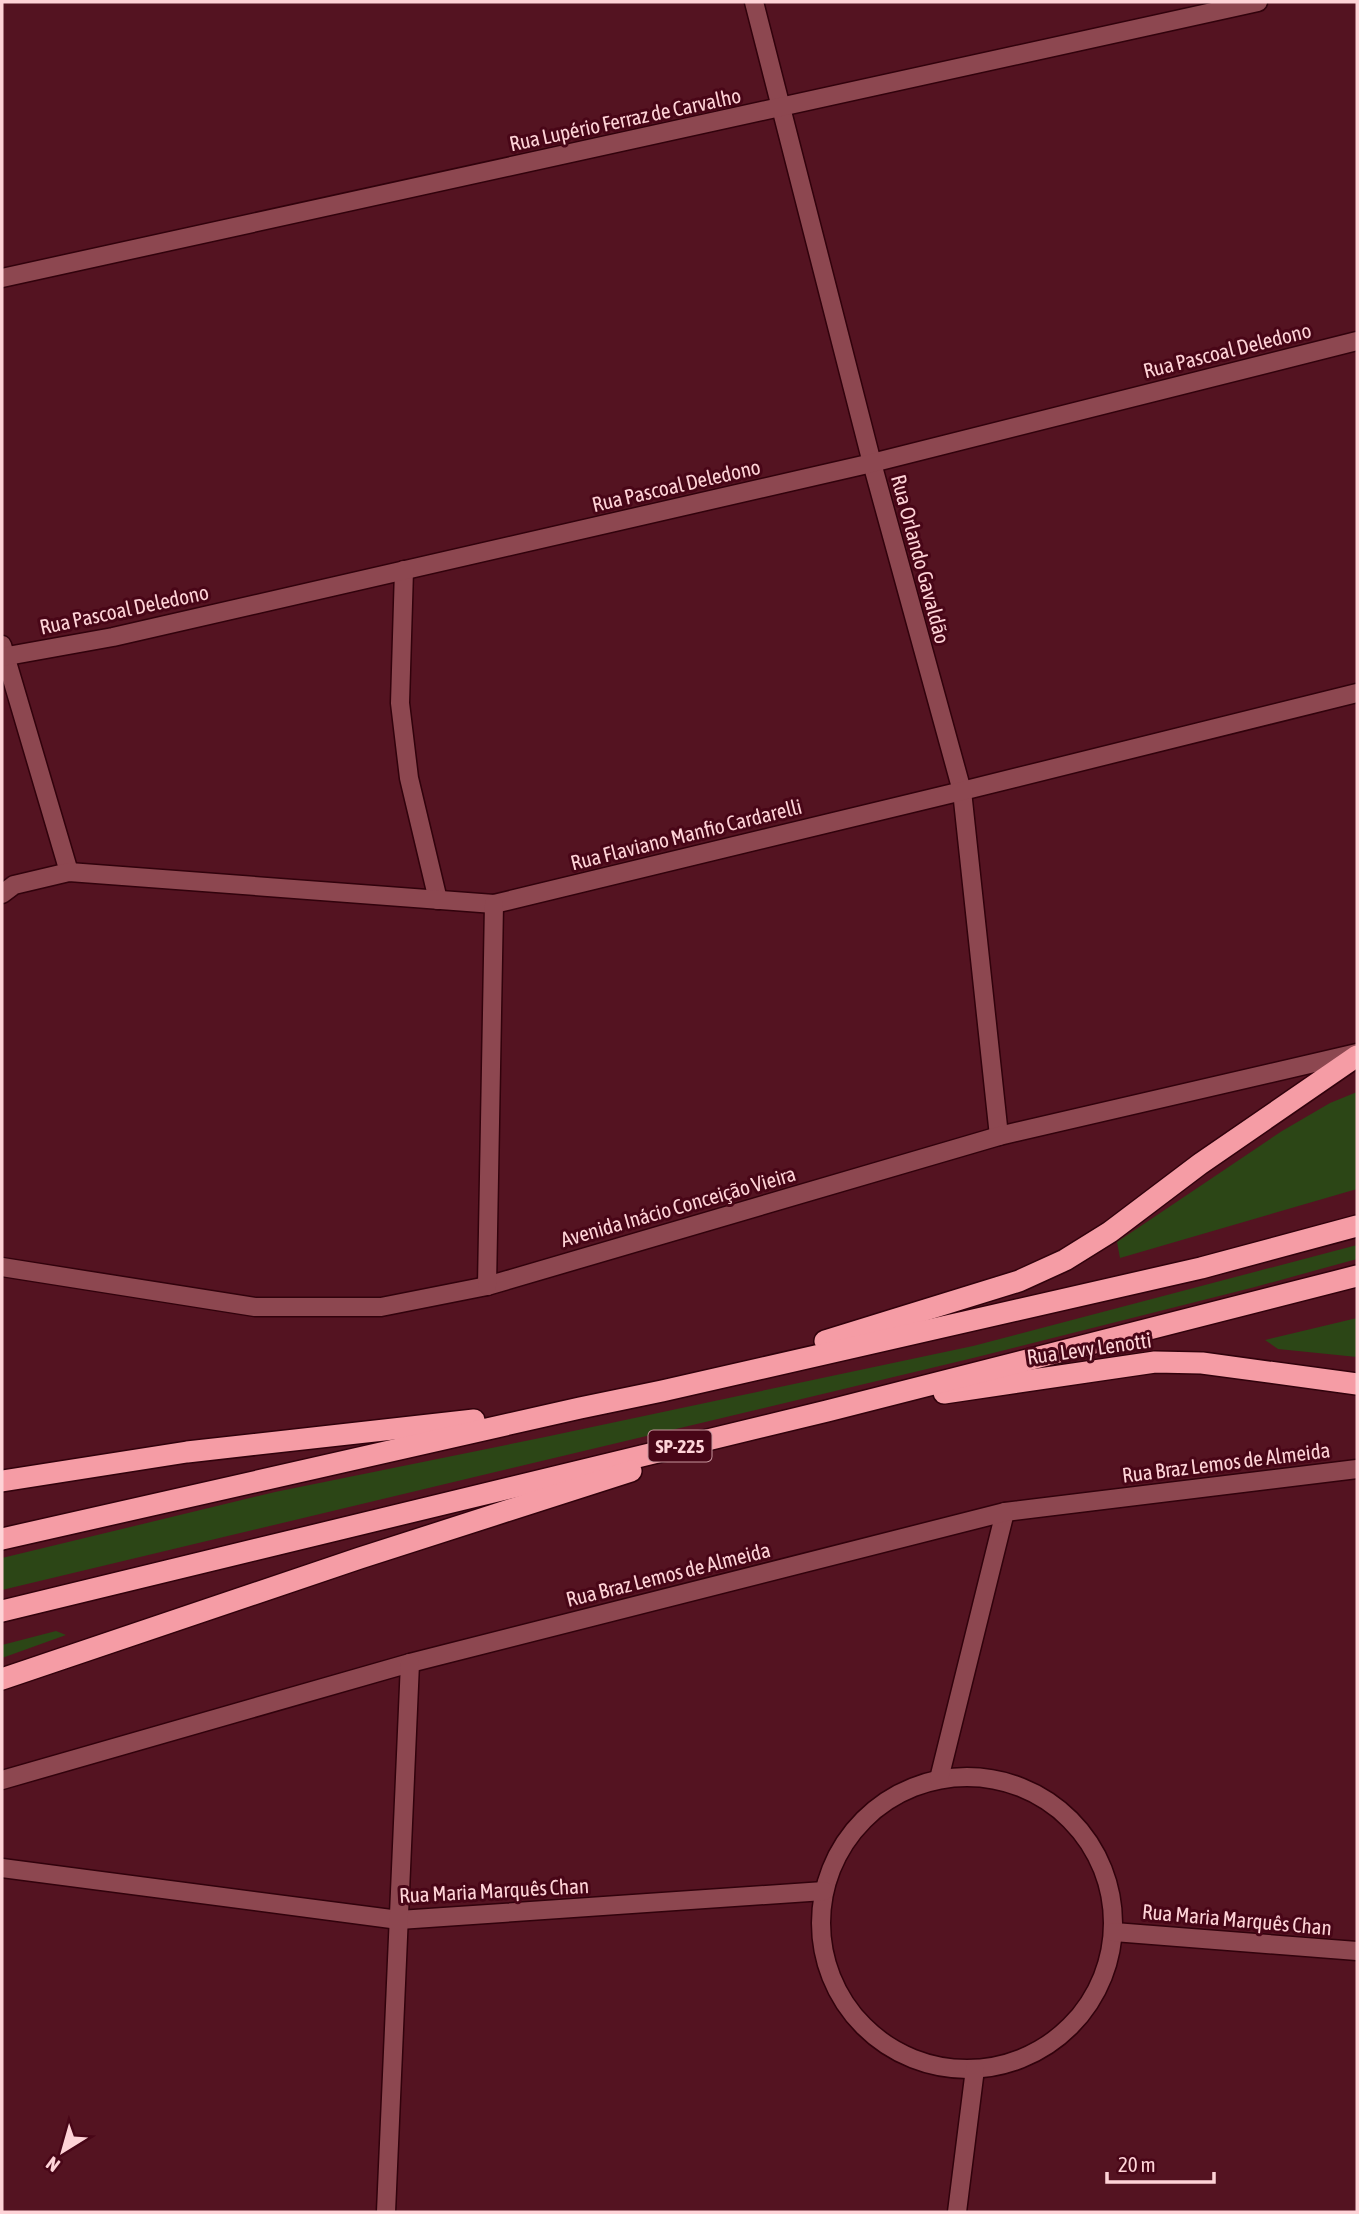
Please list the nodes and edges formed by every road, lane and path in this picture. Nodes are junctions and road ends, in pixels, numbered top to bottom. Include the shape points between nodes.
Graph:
1 (754, 2) edge
2 (1258, 2) edge
3 (783, 107) junction
4 (2, 278) edge
5 (1357, 341) edge
6 (872, 463) junction
7 (404, 570) junction
8 (3, 652) edge
9 (1357, 693) edge
10 (961, 791) junction
11 (69, 872) junction
12 (8, 890) edge
13 (438, 900) junction
14 (494, 904) junction
15 (1357, 1055) edge
16 (999, 1136) junction
17 (1357, 1226) edge
18 (2, 1267) edge
19 (1357, 1276) edge
20 (487, 1286) junction
21 (1357, 1384) edge
22 (662, 1391) junction
23 (580, 1408) junction
24 (827, 1410) junction
25 (799, 1417) junction
26 (1357, 1469) edge
27 (2, 1481) edge
28 (1005, 1512) junction
29 (2, 1539) edge
30 (2, 1611) edge
31 (410, 1663) junction
32 (2, 1679) edge
33 (940, 1779) junction
34 (2, 1780) edge
35 (2, 1868) edge
36 (824, 1891) junction
37 (400, 1920) junction
38 (1114, 1932) junction
39 (1357, 1951) edge
40 (975, 2069) junction
41 (386, 2212) edge
42 (957, 2212) edge

1 - 3 street, Rua Orlando Gavaldão
2 - 3 street, Rua Lupério Ferraz de Carvalho
3 - 4 street, Rua Lupério Ferraz de Carvalho
3 - 6 street, Rua Orlando Gavaldão
5 - 6 street, Rua Pascoal Deledono
6 - 7 street, Rua Pascoal Deledono
6 - 10 street, Rua Orlando Gavaldão
7 - 8 street, Rua Pascoal Deledono via 113,637
7 - 13 street via 400,703 409,778
8 - 11 street
9 - 10 street, Rua Flaviano Manfio Cardarelli
10 - 14 street, Rua Flaviano Manfio Cardarelli
10 - 16 street, Rua Orlando Gavaldão
11 - 12 street, Rua Flaviano Manfio Cardarelli
11 - 13 street, Rua Flaviano Manfio Cardarelli
13 - 14 street, Rua Flaviano Manfio Cardarelli
14 - 20 street
15 - 16 street, Avenida Inácio Conceição Vieira
15 - 22 highway via 1066,1260 1019,1281
16 - 20 street, Avenida Inácio Conceição Vieira
17 - 22 highway via 1201,1268
18 - 20 street, Avenida Inácio Conceição Vieira via 255,1307 381,1307
19 - 24 highway, SP-225
21 - 24 highway, Rua Levy Lenotti via 1202,1363 1155,1362
22 - 23 highway
23 - 27 highway via 187,1452
23 - 29 highway
24 - 25 highway, SP-225
25 - 30 highway, SP-225
25 - 32 highway
26 - 28 street, Rua Braz Lemos de Almeida
28 - 31 street, Rua Braz Lemos de Almeida
28 - 33 street
31 - 34 street, Rua Braz Lemos de Almeida
31 - 37 street
33 - 36 street, Rua Maria Marquês Chan via 899,1793 864,1818 839,1851
33 - 38 street, Rua Maria Marquês Chan via 984,1777 1026,1789 1064,1813 1092,1847 1110,1888
35 - 37 street, Rua Maria Marquês Chan
36 - 37 street, Rua Maria Marquês Chan
36 - 40 street, Rua Maria Marquês Chan via 821,1936 832,1979 855,2017 900,2052 931,2065
37 - 41 street
38 - 39 street, Rua Maria Marquês Chan
38 - 40 street, Rua Maria Marquês Chan via 1105,1973 1085,2011 1055,2041 1017,2061
40 - 42 street

